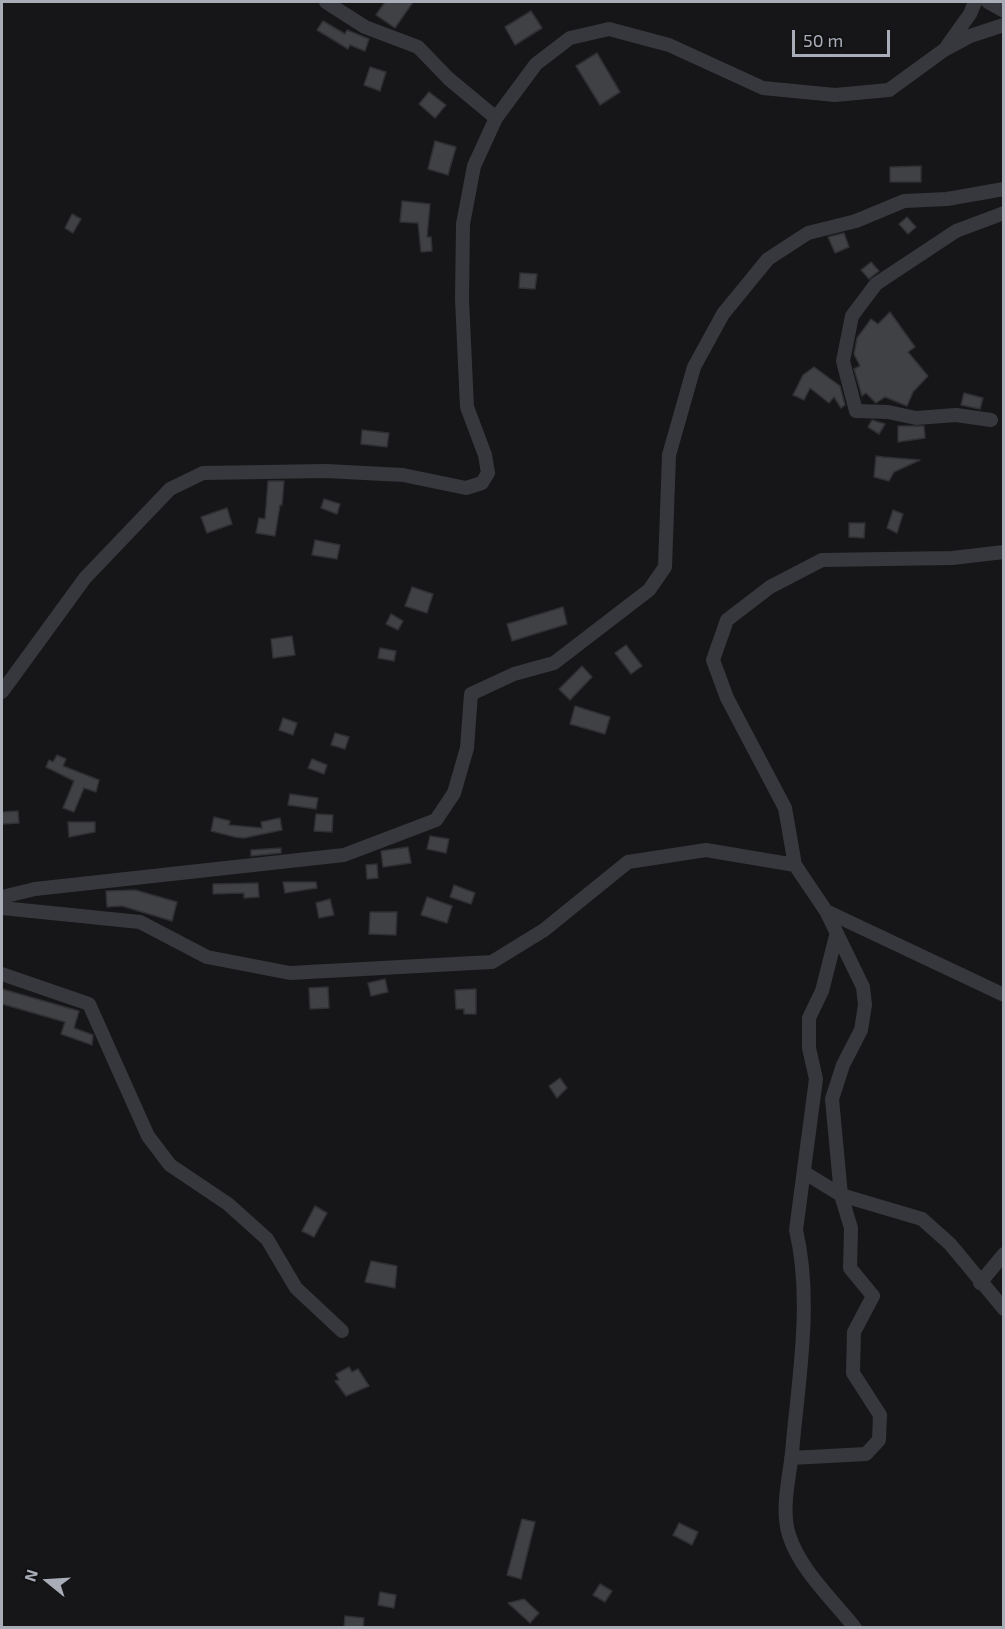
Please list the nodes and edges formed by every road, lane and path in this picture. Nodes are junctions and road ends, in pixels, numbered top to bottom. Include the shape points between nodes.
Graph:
1 (326, 2) edge
2 (975, 2) edge
3 (988, 2) edge
4 (1004, 11) edge
5 (1004, 25) edge
6 (944, 50) junction
7 (496, 118) junction
8 (1004, 189) edge
9 (1004, 213) edge
10 (991, 420) dead end
11 (1004, 552) edge
12 (2, 692) edge
13 (795, 865) junction
14 (2, 897) edge
15 (2, 908) edge
16 (826, 910) junction
17 (836, 936) junction
18 (2, 974) edge
19 (1004, 995) edge
20 (805, 1173) junction
21 (841, 1195) junction
22 (1004, 1254) edge
23 (980, 1283) junction
24 (1004, 1309) edge
25 (342, 1331) dead end
26 (791, 1458) junction
27 (855, 1628) edge

1 - 7 street via 365,27 418,47
2 - 6 street
3 - 4 street
5 - 6 street
6 - 7 street via 890,90 835,95 763,88 669,45 609,29 570,38 536,64
7 - 12 street via 474,166 463,224 464,374 467,407 488,473 482,483 466,488 403,475 326,471 203,473 170,489 85,578
8 - 14 street via 946,199 904,201 856,221 808,233 768,259 723,314 694,367 669,455 665,567 649,590 554,663 514,674 471,694 467,748 454,793 436,820 344,855 35,889
9 - 10 street via 956,231 876,284 852,316 843,361 856,411
11 - 13 street via 952,558 822,560 770,587 727,620 713,660 726,698 785,808
13 - 15 street via 706,850 628,862 544,930 492,962 290,973 207,957 140,922
13 - 16 street
16 - 17 street
16 - 19 street
17 - 20 street via 822,991 809,1018 809,1048 816,1079
17 - 21 street via 863,987 864,1005 861,1030 843,1065 832,1099
18 - 25 street via 88,1005 148,1136 170,1165 228,1204 267,1239 296,1288
20 - 21 street
20 - 26 street via 796,1230 801,1250 804,1324
21 - 23 street via 922,1218 950,1244
21 - 26 street via 851,1228 850,1268 873,1296 854,1332 853,1373 880,1414 879,1440 866,1454
22 - 23 street
23 - 24 street
26 - 27 street via 786,1504 788,1534 801,1560

